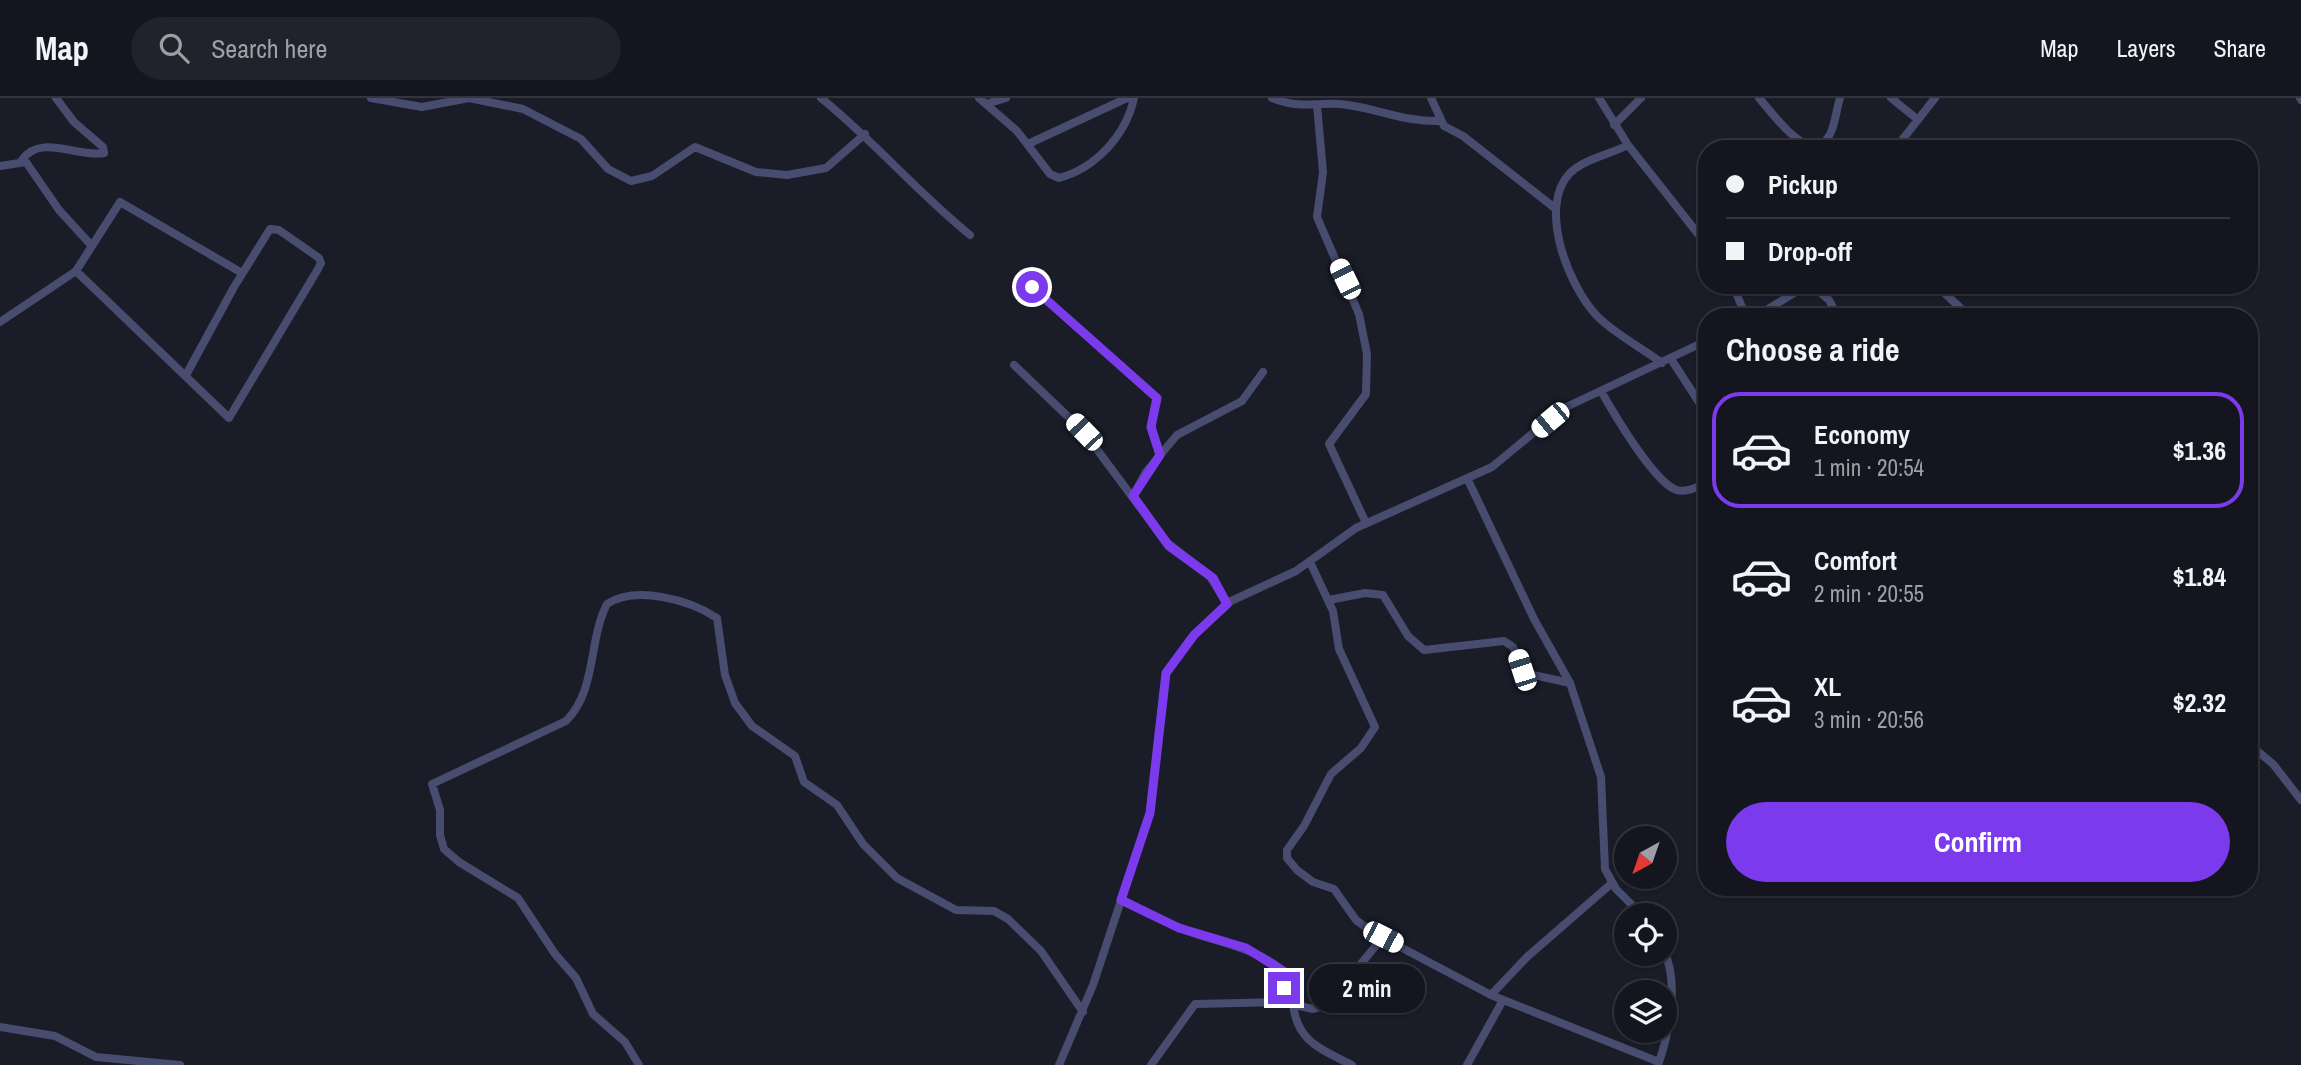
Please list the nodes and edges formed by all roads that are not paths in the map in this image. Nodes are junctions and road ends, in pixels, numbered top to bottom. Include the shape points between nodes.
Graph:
1 (56, 98) edge
2 (371, 98) edge
3 (821, 98) edge
4 (1006, 98) edge
5 (1128, 98) edge
6 (1134, 98) edge
7 (1272, 98) edge
8 (1432, 98) edge
9 (1599, 98) edge
10 (1641, 98) edge
11 (1759, 98) edge
12 (1840, 98) edge
13 (1891, 98) edge
14 (1935, 98) edge
15 (983, 101) edge
16 (1354, 102) edge
17 (1317, 105) junction
18 (1917, 119) junction
19 (1441, 121) junction
20 (1614, 125) junction
21 (865, 134) junction
22 (1801, 140) edge
23 (1825, 140) edge
24 (1902, 140) edge
25 (1028, 144) junction
26 (1628, 145) junction
27 (23, 160) junction
28 (0, 166) edge
29 (1556, 209) junction
30 (970, 234) dead end
31 (1698, 234) edge
32 (91, 245) junction
33 (76, 271) junction
34 (242, 273) junction
35 (1032, 287) dead end
36 (1794, 294) edge
37 (1821, 294) edge
38 (1946, 294) edge
39 (1770, 308) edge
40 (1833, 308) edge
41 (1960, 308) edge
42 (0, 323) edge
43 (1698, 345) edge
44 (1667, 361) junction
45 (1014, 365) dead end
46 (1262, 373) dead end
47 (186, 376) junction
48 (1601, 391) junction
49 (1698, 402) edge
50 (1160, 455) junction
51 (1468, 480) junction
52 (1698, 486) edge
53 (1133, 496) junction
54 (1366, 523) junction
55 (1310, 562) junction
56 (1329, 600) junction
57 (1227, 604) junction
58 (1570, 683) junction
59 (2258, 752) edge
60 (2301, 800) edge
61 (1612, 883) junction
62 (1121, 900) junction
63 (1631, 903) edge
64 (1383, 937) junction
65 (1669, 966) edge
66 (1491, 995) junction
67 (1503, 1000) junction
68 (1276, 1002) junction
69 (1293, 1004) junction
70 (1083, 1012) junction
71 (0, 1027) edge
72 (1658, 1063) edge
73 (180, 1065) edge
74 (639, 1065) edge
75 (1059, 1065) edge
76 (1151, 1065) edge
77 (1352, 1065) edge
78 (1467, 1065) edge

1 - 27 street via 104,153 41,147
2 - 21 street via 422,107 469,99 523,109 580,139 608,169 631,181 652,176 695,147 768,175 820,170
3 - 21 street
4 - 15 street
5 - 25 street
6 - 25 street via 1119,135 1107,149 1065,176 1050,174
7 - 17 street via 1298,106
8 - 19 street
9 - 20 street
10 - 20 street
11 - 22 street
12 - 23 street via 1836,123
13 - 18 street
14 - 18 street
15 - 25 street
16 - 17 street
16 - 19 street via 1402,119
17 - 54 street via 1323,172 1317,217 1359,314 1367,354 1365,395 1329,444
18 - 24 street
19 - 29 street
20 - 26 street
21 - 30 street via 938,209
26 - 29 street via 1573,170
26 - 31 street
27 - 28 street
27 - 32 street
29 - 44 street via 1567,267 1586,302 1608,325
32 - 33 street
32 - 34 street via 121,203
33 - 42 street
33 - 47 street
34 - 47 street
34 - 47 street via 272,228 321,261 231,417 222,414
35 - 50 street via 1157,398 1151,427
36 - 39 street
37 - 40 street
38 - 41 street
43 - 44 street
44 - 48 street
44 - 49 street
45 - 53 street via 1084,432
46 - 50 street via 1242,401 1185,429
48 - 51 street via 1561,411 1503,459
48 - 52 street via 1629,436 1671,486 1683,491
50 - 53 street
51 - 54 street
51 - 58 street via 1534,620
53 - 57 street via 1169,546 1213,578
54 - 55 street
55 - 56 street
55 - 57 street
56 - 58 street via 1365,593 1383,595 1419,648 1504,641 1513,647 1524,673
56 - 64 street via 1339,649 1375,727 1358,751 1331,774 1286,856 1306,877 1336,891 1356,920
57 - 62 street via 1194,635 1166,673 1150,813
58 - 61 street via 1601,777 1605,869
59 - 60 street
61 - 63 street
61 - 66 street
62 - 68 street via 1179,928 1246,948 1270,961 1289,976
62 - 70 street
64 - 66 street
64 - 69 street via 1327,1004 1313,1009
65 - 72 street via 1666,1040
66 - 67 street
67 - 72 street
67 - 78 street
68 - 69 street
68 - 76 street via 1195,1004
69 - 77 street via 1295,1025 1302,1034
70 - 74 street via 1041,950 1008,919 994,911 958,911 897,878 863,844 837,805 804,782 791,753 752,726 736,703 725,675 717,618 684,601 641,597 607,604 585,689 566,721 432,783 444,849 517,896 577,979 593,1014 625,1042
70 - 75 street
71 - 73 street via 55,1036 96,1057

